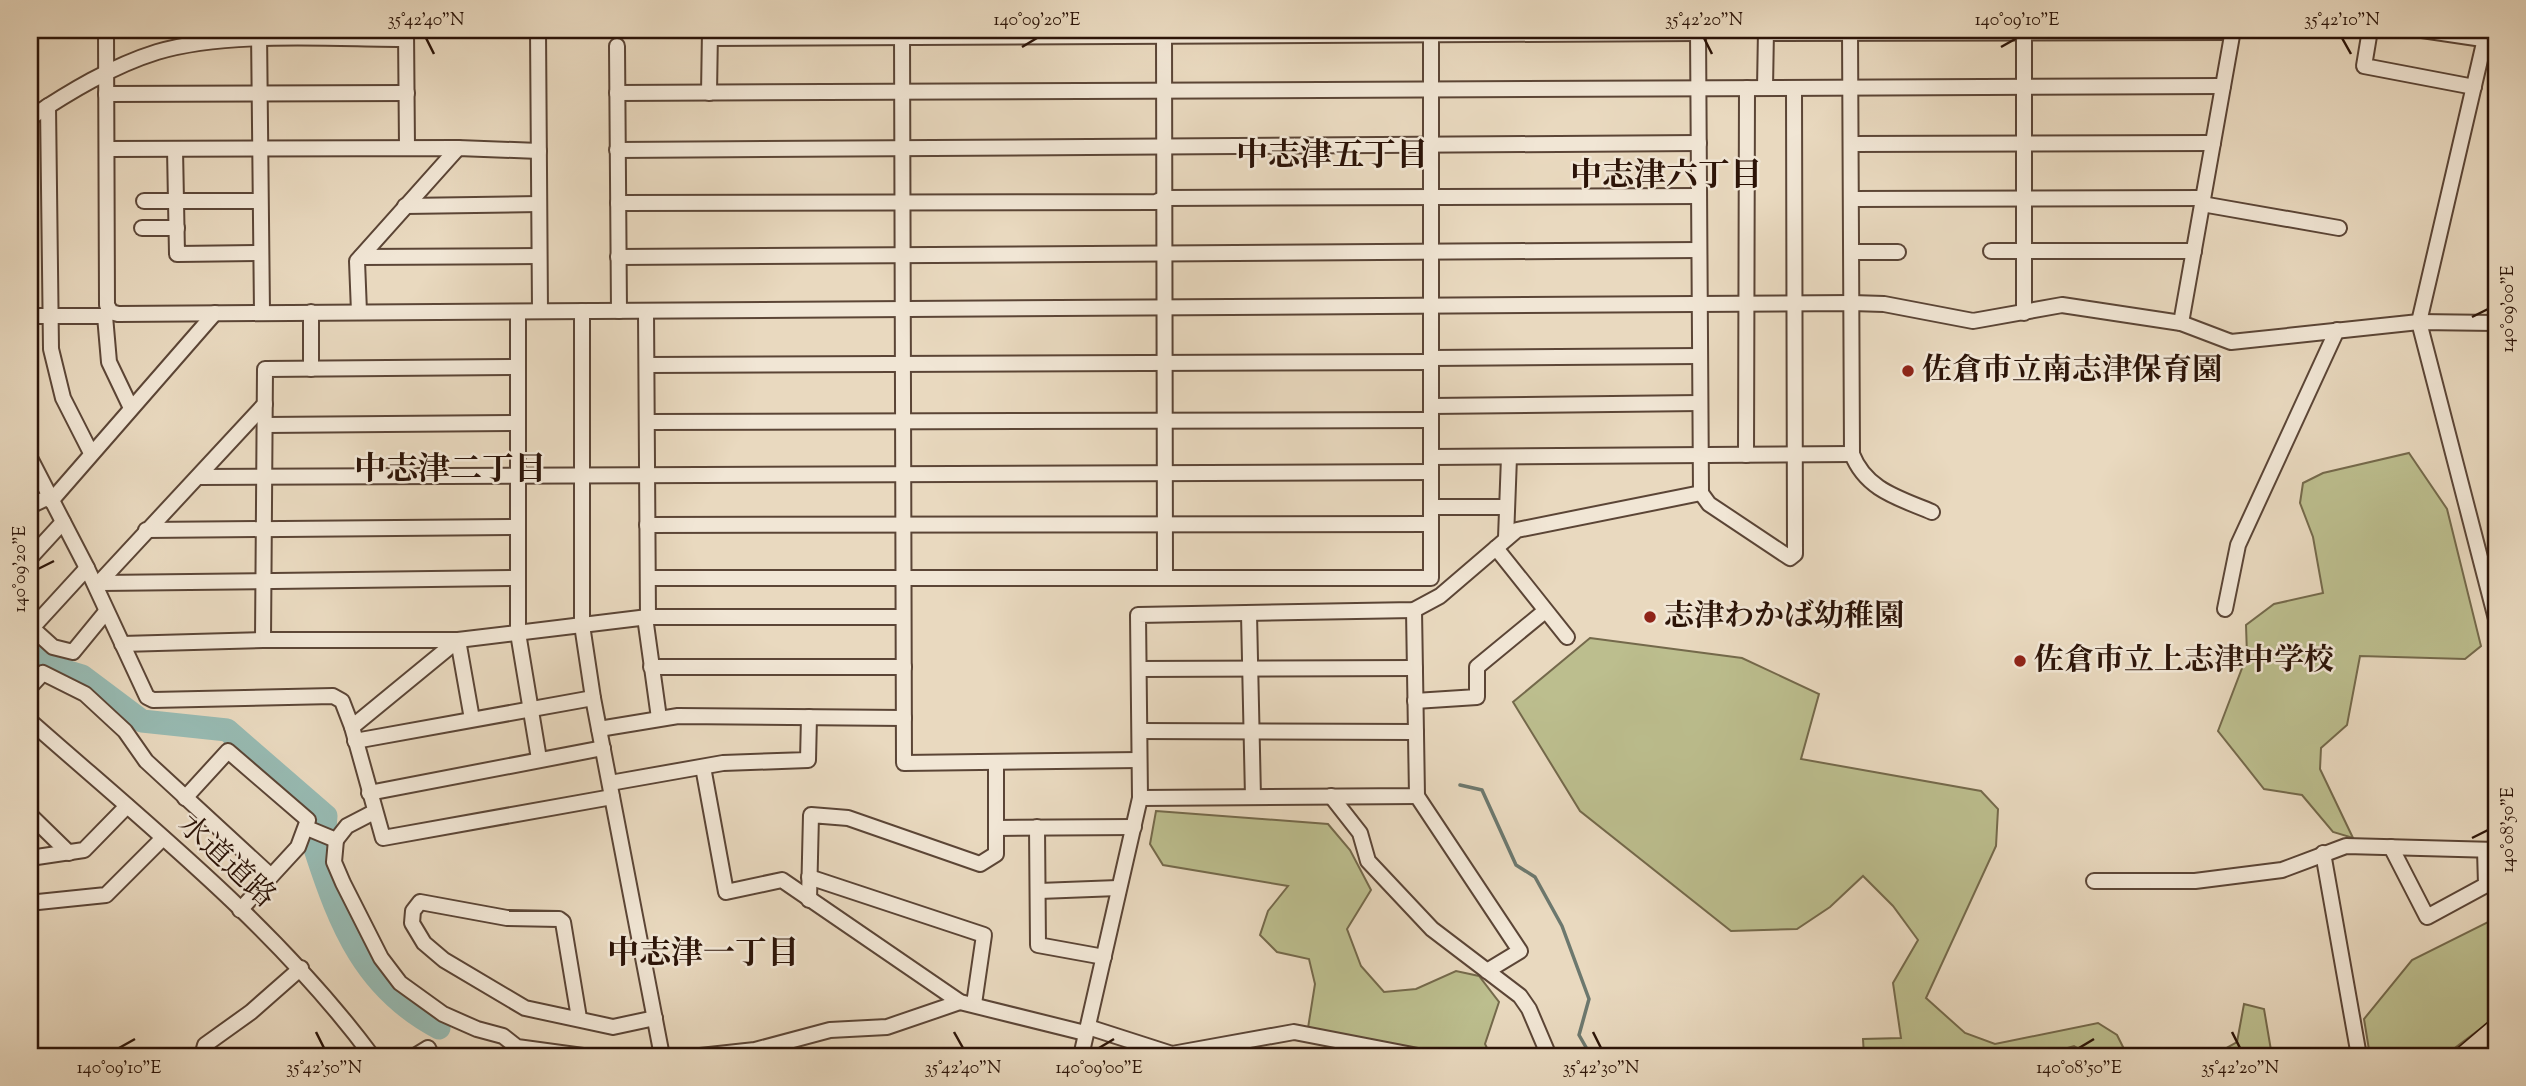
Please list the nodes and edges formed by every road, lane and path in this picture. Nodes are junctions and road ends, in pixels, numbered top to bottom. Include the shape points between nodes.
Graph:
1 (34, 30) edge
2 (106, 30) edge
3 (538, 30) edge
4 (2370, 30) edge
5 (2422, 30) edge
6 (1850, 31) edge
7 (2024, 31) edge
8 (2233, 31) edge
9 (1431, 32) edge
10 (1698, 32) edge
11 (1766, 32) edge
12 (30, 33) edge
13 (1164, 33) edge
14 (259, 34) edge
15 (406, 34) edge
16 (710, 34) edge
17 (902, 34) edge
18 (2489, 37) edge
19 (617, 46) dead end
20 (107, 72) junction
21 (2223, 86) junction
22 (2023, 87) junction
23 (2474, 87) junction
24 (1699, 88) junction
25 (1747, 88) junction
26 (1765, 88) junction
27 (1794, 88) junction
28 (1851, 88) junction
29 (1431, 89) junction
30 (1165, 91) junction
31 (902, 92) junction
32 (259, 93) junction
33 (407, 93) junction
34 (617, 93) junction
35 (709, 93) junction
36 (106, 94) junction
37 (48, 106) junction
38 (30, 118) edge
39 (1699, 143) junction
40 (2213, 143) junction
41 (1431, 144) junction
42 (1852, 144) junction
43 (2024, 144) junction
44 (1165, 146) junction
45 (902, 147) junction
46 (407, 148) junction
47 (458, 148) junction
48 (107, 149) junction
49 (175, 149) junction
50 (259, 149) junction
51 (617, 150) junction
52 (540, 151) junction
53 (1431, 195) junction
54 (1699, 196) junction
55 (1165, 198) junction
56 (1852, 199) junction
57 (2024, 199) junction
58 (176, 200) junction
59 (144, 201) dead end
60 (260, 201) junction
61 (2203, 201) junction
62 (618, 203) junction
63 (539, 204) junction
64 (902, 204) junction
65 (405, 206) junction
66 (142, 228) dead end
67 (177, 228) junction
68 (2339, 228) dead end
69 (1431, 250) junction
70 (1699, 250) junction
71 (1990, 251) dead end
72 (2025, 251) junction
73 (2194, 251) junction
74 (1165, 252) junction
75 (1852, 252) junction
76 (1898, 252) dead end
77 (261, 253) junction
78 (539, 256) junction
79 (902, 256) junction
80 (361, 257) junction
81 (618, 257) junction
82 (1852, 303) junction
83 (1796, 304) junction
84 (1746, 305) junction
85 (1700, 306) junction
86 (1165, 308) junction
87 (1431, 308) junction
88 (903, 310) junction
89 (540, 311) junction
90 (582, 311) junction
91 (619, 311) junction
92 (646, 311) junction
93 (311, 312) junction
94 (359, 312) junction
95 (518, 312) junction
96 (215, 313) junction
97 (262, 313) junction
98 (2024, 313) junction
99 (108, 314) junction
100 (50, 315) junction
101 (30, 316) edge
102 (2419, 322) junction
103 (2181, 323) junction
104 (2496, 323) edge
105 (2337, 330) junction
106 (1700, 356) junction
107 (1431, 360) junction
108 (1165, 364) junction
109 (647, 365) junction
110 (517, 367) junction
111 (903, 367) junction
112 (312, 369) junction
113 (1700, 403) junction
114 (265, 404) junction
115 (131, 408) junction
116 (1431, 413) junction
117 (1165, 420) junction
118 (903, 421) junction
119 (647, 422) junction
120 (517, 423) junction
121 (265, 425) junction
122 (91, 453) junction
123 (1796, 454) junction
124 (1852, 454) junction
125 (1700, 455) junction
126 (1746, 455) junction
127 (1509, 457) junction
128 (30, 458) edge
129 (1431, 464) junction
130 (903, 472) junction
131 (1165, 472) junction
132 (517, 474) junction
133 (580, 474) junction
134 (647, 474) junction
135 (265, 476) junction
136 (199, 477) junction
137 (1700, 493) junction
138 (50, 499) junction
139 (30, 506) edge
140 (1431, 507) junction
141 (1506, 507) junction
142 (1932, 512) dead end
143 (63, 522) junction
144 (1165, 524) junction
145 (1431, 524) junction
146 (647, 526) junction
147 (517, 527) junction
148 (903, 527) junction
149 (264, 529) junction
150 (146, 530) junction
151 (1501, 543) junction
152 (30, 558) edge
153 (86, 568) junction
154 (1166, 577) junction
155 (648, 578) junction
156 (903, 578) junction
157 (517, 579) junction
158 (263, 582) junction
159 (97, 585) junction
160 (2225, 609) dead end
161 (1414, 610) junction
162 (1545, 611) junction
163 (105, 613) junction
164 (1249, 614) junction
165 (646, 617) junction
166 (904, 617) junction
167 (2496, 619) edge
168 (31, 621) edge
169 (582, 625) junction
170 (518, 633) junction
171 (1567, 637) dead end
172 (263, 640) junction
173 (458, 640) junction
174 (122, 644) junction
175 (651, 667) junction
176 (904, 667) junction
177 (1252, 668) junction
178 (1415, 668) junction
179 (1139, 669) junction
180 (30, 687) edge
181 (593, 698) junction
182 (1415, 701) junction
183 (531, 709) junction
184 (809, 717) junction
185 (904, 718) junction
186 (472, 719) junction
187 (659, 719) junction
188 (30, 721) edge
189 (599, 729) junction
190 (1251, 730) junction
191 (1140, 732) junction
192 (1416, 732) junction
193 (354, 734) junction
194 (603, 748) junction
195 (539, 759) junction
196 (1139, 760) junction
197 (996, 762) junction
198 (702, 767) junction
199 (611, 790) junction
200 (369, 793) junction
201 (1331, 796) junction
202 (1417, 796) junction
203 (1253, 797) junction
204 (185, 798) junction
205 (1140, 798) junction
206 (127, 806) junction
207 (374, 812) junction
208 (30, 815) edge
209 (1037, 827) junction
210 (1134, 827) junction
211 (307, 828) junction
212 (996, 828) junction
213 (163, 838) junction
214 (336, 840) junction
215 (2391, 847) junction
216 (2491, 850) edge
217 (69, 853) junction
218 (2323, 853) junction
219 (30, 858) edge
220 (271, 876) junction
221 (809, 877) junction
222 (2094, 881) dead end
223 (1118, 888) junction
224 (1038, 891) junction
225 (809, 900) junction
226 (38, 902) dead end
227 (240, 910) junction
228 (1104, 957) junction
229 (301, 968) junction
230 (1486, 971) junction
231 (967, 1003) junction
232 (579, 1017) junction
233 (654, 1018) junction
234 (2496, 1028) edge
235 (1087, 1030) junction
236 (1205, 1053) edge
237 (550, 1054) edge
238 (202, 1056) edge
239 (372, 1056) edge
240 (415, 1056) edge
241 (432, 1056) edge
242 (583, 1056) edge
243 (662, 1056) edge
244 (700, 1056) edge
245 (1081, 1056) edge
246 (1418, 1056) edge
247 (1549, 1056) edge
248 (2359, 1056) edge
249 (2463, 1056) edge

1 - 12 street
2 - 20 street
3 - 52 street
4 - 23 street via 2364,66
5 - 18 street
6 - 7 street
6 - 11 street
6 - 28 street
7 - 8 street
7 - 22 street
8 - 21 street
9 - 10 street
9 - 13 street
9 - 29 street
10 - 24 street
11 - 26 street
13 - 17 street
13 - 30 street
14 - 15 street
14 - 20 street via 156,52
14 - 32 street
15 - 33 street
16 - 17 street
16 - 35 street
17 - 31 street
18 - 23 street
19 - 34 street
20 - 36 street
20 - 37 street
21 - 22 street
21 - 40 street
22 - 28 street
22 - 43 street
23 - 102 street
24 - 25 street
24 - 29 street
24 - 39 street
25 - 26 street
25 - 84 street
26 - 27 street
27 - 28 street
27 - 83 street
28 - 42 street
29 - 30 street
29 - 41 street
30 - 31 street
30 - 44 street
31 - 35 street
31 - 45 street
32 - 33 street
32 - 36 street
32 - 50 street
33 - 46 street
34 - 35 street
34 - 51 street
36 - 48 street
37 - 38 street
37 - 100 street
39 - 41 street
39 - 54 street
40 - 43 street
40 - 61 street
41 - 44 street
41 - 53 street
42 - 43 street
42 - 56 street
43 - 57 street
44 - 45 street
44 - 55 street
45 - 51 street
45 - 64 street
46 - 47 street
46 - 50 street
47 - 52 street
47 - 65 street
48 - 49 street
48 - 99 street
49 - 50 street
49 - 58 street
50 - 60 street
51 - 62 street
52 - 63 street
53 - 54 street
53 - 55 street
53 - 69 street
54 - 70 street
55 - 64 street via 1156,202
55 - 74 street
56 - 57 street
56 - 75 street
57 - 61 street
57 - 72 street
58 - 59 street
58 - 60 street
58 - 67 street
60 - 77 street
61 - 68 street
61 - 73 street
62 - 64 street
62 - 81 street
63 - 65 street
63 - 78 street
64 - 79 street
65 - 80 street
66 - 67 street
67 - 77 street via 177,254
69 - 70 street
69 - 74 street
69 - 87 street
70 - 85 street
71 - 72 street
72 - 73 street
72 - 98 street
73 - 103 street
74 - 79 street
74 - 86 street
75 - 76 street
75 - 82 street
77 - 97 street
78 - 80 street
78 - 89 street
79 - 81 street
79 - 88 street
80 - 94 street
81 - 91 street
82 - 83 street
82 - 98 street via 1884,304 1973,321
82 - 124 street
83 - 84 street
83 - 123 street
84 - 85 street
84 - 126 street
85 - 87 street
85 - 106 street
86 - 87 street
86 - 88 street
86 - 108 street
87 - 107 street
88 - 92 street
88 - 111 street
89 - 90 street
89 - 95 street
90 - 91 street
90 - 133 street
91 - 92 street
92 - 109 street
93 - 94 street
93 - 97 street
93 - 112 street
94 - 95 street
95 - 110 street
96 - 97 street
96 - 99 street
96 - 115 street
98 - 103 street via 2062,305
99 - 100 street
99 - 115 street via 109,362
100 - 101 street
100 - 122 street via 55,374
102 - 104 street
102 - 105 street
102 - 167 street
103 - 105 street via 2231,342
105 - 160 street via 2238,545
106 - 107 street
106 - 113 street
107 - 108 street
107 - 116 street
108 - 111 street
108 - 117 street
109 - 111 street
109 - 119 street
110 - 112 street
110 - 120 street
111 - 118 street
112 - 114 street via 265,369
113 - 116 street
113 - 125 street
114 - 121 street
114 - 136 street
115 - 122 street
116 - 117 street
116 - 129 street
117 - 118 street
117 - 131 street
118 - 119 street
118 - 130 street
119 - 134 street
120 - 121 street
120 - 132 street
121 - 135 street
122 - 138 street
123 - 124 street
123 - 126 street
123 - 137 street via 1795,554 1790,558 1709,505
124 - 142 street via 1874,486
125 - 126 street
125 - 127 street
125 - 137 street
127 - 129 street
127 - 141 street
128 - 138 street
129 - 131 street
129 - 140 street
130 - 131 street
130 - 134 street
130 - 148 street
131 - 144 street
132 - 133 street
132 - 135 street
132 - 147 street
133 - 134 street
133 - 169 street
134 - 146 street
135 - 136 street
135 - 149 street
136 - 150 street
137 - 151 street via 1517,530
138 - 139 street
138 - 143 street
140 - 141 street
140 - 145 street
141 - 151 street
143 - 152 street
143 - 153 street
144 - 145 street
144 - 148 street
144 - 154 street
145 - 154 street via 1431,578
146 - 148 street
146 - 155 street
147 - 149 street
147 - 157 street
148 - 156 street
149 - 150 street
149 - 158 street
150 - 159 street
151 - 161 street via 1440,596
151 - 162 street
153 - 159 street
153 - 168 street
154 - 156 street
155 - 156 street
155 - 165 street
156 - 166 street
157 - 158 street
157 - 170 street
158 - 159 street
158 - 172 street
159 - 163 street
161 - 164 street
161 - 178 street
162 - 171 street
162 - 182 street via 1476,667 1477,697
163 - 168 street via 73,652 53,647
163 - 174 street
164 - 177 street
164 - 179 street via 1138,615
165 - 166 street
165 - 169 street
165 - 175 street
166 - 176 street
169 - 170 street
169 - 181 street
170 - 173 street
170 - 183 street
172 - 173 street
172 - 174 street
173 - 186 street
173 - 193 street
174 - 193 street via 147,697 153,700 332,696 342,701
175 - 176 street
175 - 187 street
176 - 185 street
177 - 178 street
177 - 179 street
177 - 190 street
178 - 182 street
179 - 191 street
180 - 204 street via 43,673 85,694
181 - 183 street
181 - 189 street
182 - 192 street
183 - 186 street
183 - 195 street
184 - 185 street
184 - 187 street
184 - 198 street via 808,760
185 - 197 street via 904,763
186 - 193 street
187 - 189 street
188 - 206 street, 水道道路
189 - 194 street
190 - 191 street
190 - 192 street
190 - 203 street
191 - 196 street
192 - 202 street
193 - 200 street
194 - 195 street
194 - 199 street
195 - 200 street
196 - 197 street
196 - 205 street
197 - 212 street
198 - 199 street
198 - 225 street via 726,892 782,880
199 - 207 street via 383,838
199 - 233 street
200 - 207 street
201 - 202 street
201 - 203 street
201 - 230 street via 1360,833 1368,861 1432,929
202 - 230 street via 1520,951
203 - 205 street
204 - 211 street via 228,751 308,820
204 - 220 street
205 - 210 street
206 - 213 street, 水道道路
206 - 217 street via 84,850
207 - 214 street via 347,827
208 - 217 street
209 - 210 street
209 - 212 street
209 - 224 street
210 - 223 street
211 - 214 street
211 - 220 street via 298,847
212 - 221 street via 996,854 980,864 848,818 811,815
213 - 226 street via 106,895
213 - 227 street, 水道道路
214 - 237 street via 334,862 343,883 381,958 400,983 454,1019 503,1036 517,1047
215 - 216 street
215 - 216 street via 2427,917 2486,885
215 - 218 street via 2346,846
217 - 219 street
218 - 222 street via 2282,870 2195,881
218 - 248 street
220 - 227 street
221 - 225 street
221 - 231 street via 984,935
223 - 224 street
223 - 228 street
224 - 228 street via 1038,945
225 - 231 street
227 - 229 street, 水道道路
228 - 235 street
229 - 238 street via 251,1013 205,1045
229 - 239 street, 水道道路
230 - 247 street via 1520,996
231 - 235 street
231 - 244 street via 887,1027 830,1030 755,1050
232 - 232 street via 525,1008 444,960 424,943 412,923 413,911 420,902 507,918 564,922
232 - 233 street via 613,1027
233 - 243 street
234 - 249 main road
235 - 236 street via 1172,1054
235 - 245 street
236 - 246 street via 1294,1032
237 - 242 street
240 - 241 street via 428,1048

